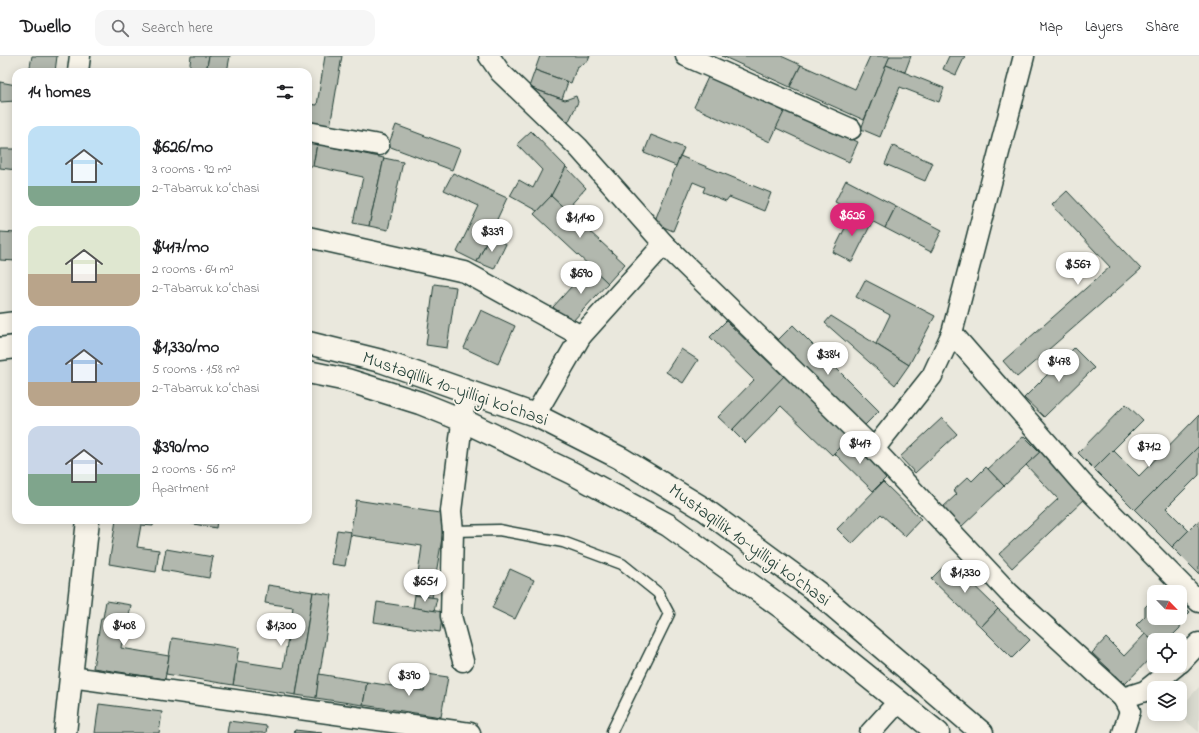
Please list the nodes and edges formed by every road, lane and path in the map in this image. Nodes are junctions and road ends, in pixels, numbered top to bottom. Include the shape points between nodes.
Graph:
1 (80, 56) edge
2 (489, 56) edge
3 (686, 56) edge
4 (1024, 56) edge
5 (504, 64) edge
6 (78, 68) edge
7 (851, 129) dead end
8 (312, 133) edge
9 (379, 145) dead end
10 (312, 238) edge
11 (664, 244) junction
12 (12, 324) edge
13 (0, 325) edge
14 (952, 333) junction
15 (581, 336) junction
16 (312, 344) edge
17 (12, 348) edge
18 (0, 349) edge
19 (312, 373) edge
20 (466, 391) junction
21 (534, 414) junction
22 (462, 420) junction
23 (874, 449) junction
24 (88, 524) edge
25 (453, 531) junction
26 (1199, 602) edge
27 (1199, 643) edge
28 (1187, 656) edge
29 (463, 661) dead end
30 (1168, 673) edge
31 (71, 677) junction
32 (1123, 698) junction
33 (899, 701) junction
34 (612, 731) dead end
35 (65, 733) edge
36 (470, 733) edge
37 (870, 733) edge
38 (938, 733) edge
39 (982, 733) edge
40 (1122, 733) edge

1 - 6 street
2 - 5 street
3 - 7 street
4 - 14 street
5 - 11 street
8 - 9 street
10 - 15 street via 465,272
11 - 15 street
11 - 23 street
12 - 13 main road
14 - 23 street via 932,376
14 - 26 street via 1082,483
15 - 21 street
16 - 20 main road, Mustaqillik 10-yilligi ko'chasi via 380,360
17 - 18 main road
19 - 22 main road, Mustaqillik 10-yilligi ko'chasi via 347,380 420,403
20 - 21 main road, Mustaqillik 10-yilligi ko'chasi
20 - 22 street
21 - 39 main road, Mustaqillik 10-yilligi ko'chasi via 620,458 704,509 817,592
22 - 25 street via 451,511
22 - 33 main road, Mustaqillik 10-yilligi ko'chasi via 572,473 668,525 784,609
23 - 32 street via 1009,593
24 - 31 main road
25 - 29 street via 451,616
25 - 34 lane via 499,530 563,542 622,564 658,593 669,614
27 - 28 street
30 - 32 street via 1146,691
31 - 35 main road
31 - 36 street
32 - 40 street via 1130,711
33 - 37 street
33 - 38 main road, Mustaqillik 10-yilligi ko'chasi

